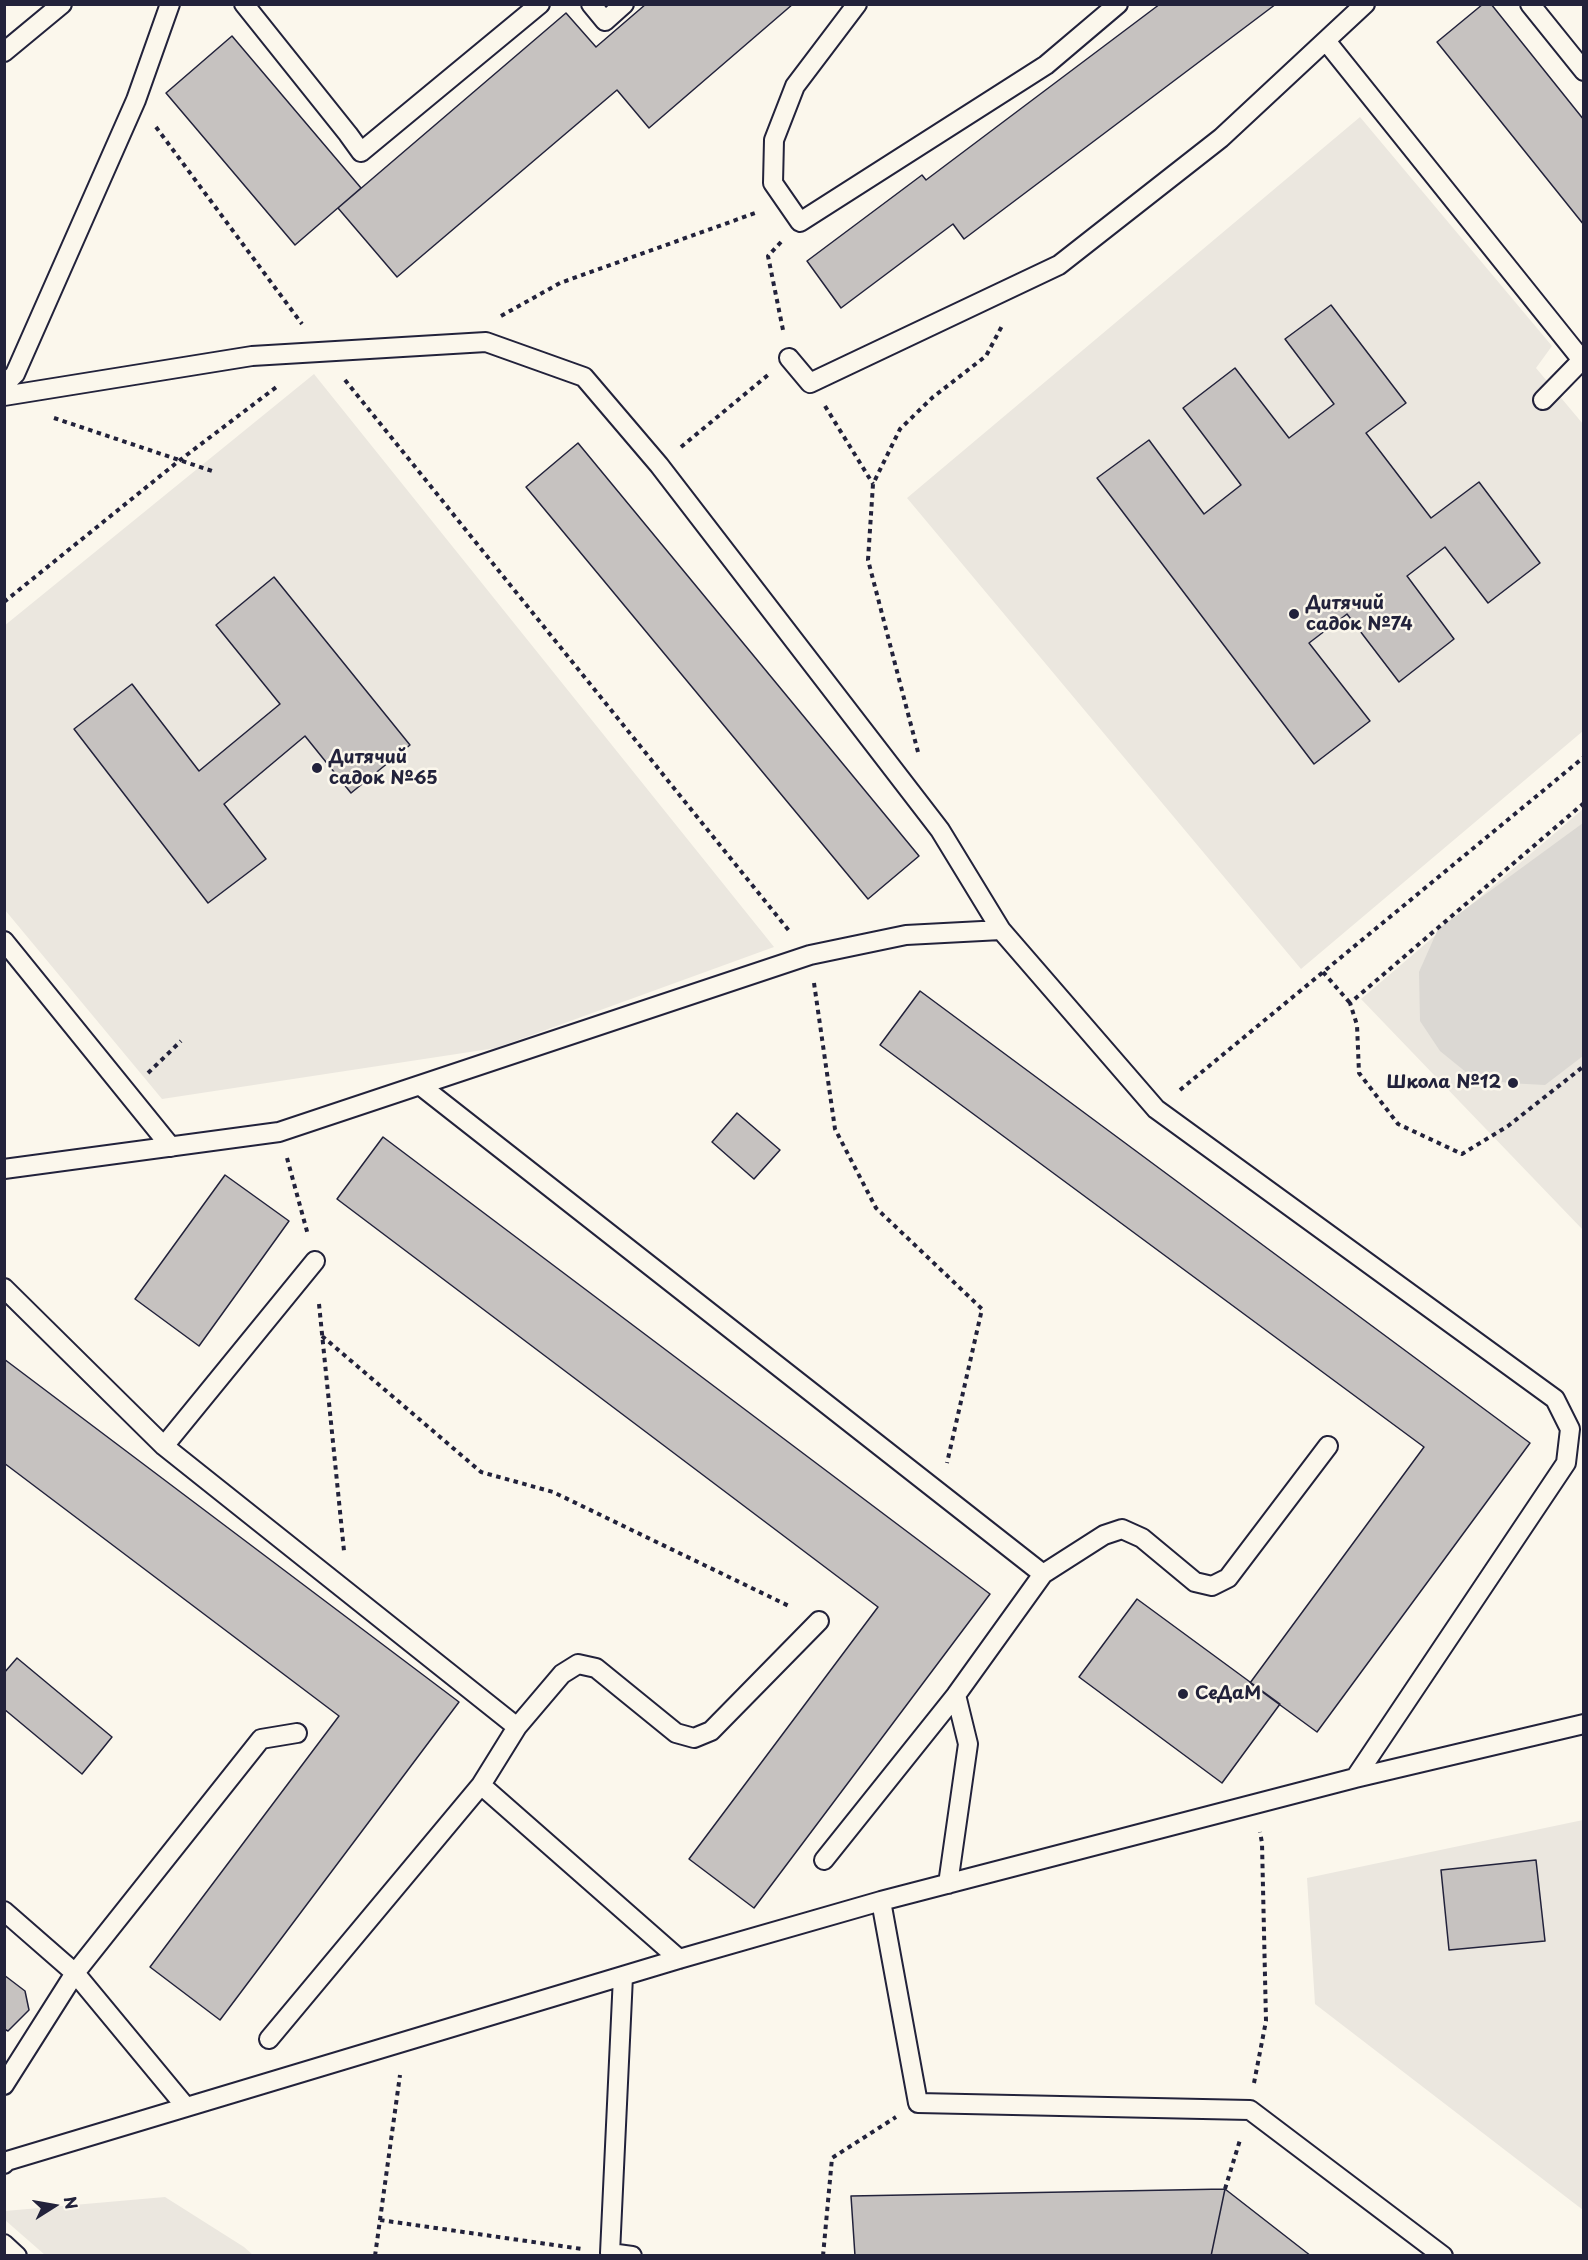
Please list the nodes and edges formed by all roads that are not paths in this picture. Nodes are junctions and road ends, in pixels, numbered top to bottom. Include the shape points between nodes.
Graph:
1 (62, 4) edge
2 (170, 4) edge
3 (244, 4) edge
4 (540, 4) edge
5 (591, 4) edge
6 (624, 4) edge
7 (857, 4) edge
8 (1118, 4) edge
9 (1365, 4) edge
10 (1530, 4) edge
11 (1326, 41) junction
12 (4, 52) edge
13 (1584, 71) edge
14 (789, 357) road end
15 (4, 385) edge
16 (4, 396) edge
17 (1543, 400) dead end
18 (1001, 930) junction
19 (4, 941) edge
20 (421, 1086) junction
21 (171, 1148) junction
22 (4, 1169) edge
23 (315, 1261) road end
24 (4, 1288) edge
25 (164, 1446) junction
26 (1328, 1446) dead end
27 (1043, 1574) junction
28 (819, 1621) road end
29 (956, 1695) junction
30 (1584, 1724) edge
31 (517, 1727) junction
32 (297, 1733) dead end
33 (1355, 1778) junction
34 (481, 1785) junction
35 (824, 1860) dead end
36 (948, 1884) junction
37 (881, 1901) junction
38 (4, 1911) edge
39 (679, 1959) junction
40 (75, 1973) junction
41 (623, 1976) junction
42 (269, 2039) dead end
43 (4, 2085) edge
44 (186, 2107) junction
45 (5, 2160) edge
46 (4, 2244) edge
47 (17, 2256) edge
48 (632, 2256) edge
49 (1443, 2256) edge

1 - 12 lane
2 - 15 lane via 136,100 15,375
3 - 4 lane via 360,152
5 - 6 lane via 605,21
7 - 8 lane via 795,86 774,140 773,183 800,222 1046,64
9 - 11 lane
10 - 13 lane
11 - 14 lane via 1221,138 1059,265 810,383
11 - 17 lane via 1582,360
16 - 18 lane via 252,356 486,342 584,377 659,465 940,831
18 - 20 lane via 906,935 810,955
18 - 33 lane via 1156,1109 1555,1400 1570,1429 1566,1463
19 - 21 lane
20 - 21 lane via 279,1132
20 - 27 lane
21 - 22 lane
23 - 25 lane
24 - 25 lane
25 - 31 lane
26 - 27 lane via 1228,1578 1212,1586 1195,1582 1143,1538 1122,1529 1104,1535
27 - 29 lane
28 - 31 lane via 711,1731 694,1738 676,1733 596,1668 578,1664 562,1674
29 - 35 lane
29 - 36 lane via 968,1744
30 - 33 lane
31 - 34 lane
32 - 40 lane via 261,1739
33 - 36 lane
34 - 39 lane
34 - 42 lane
36 - 37 lane
37 - 39 lane
37 - 49 lane via 918,2103 1250,2110
38 - 40 lane
39 - 41 lane
40 - 43 lane
40 - 44 lane
41 - 44 lane
41 - 48 lane via 610,2253
44 - 45 lane
46 - 47 lane

